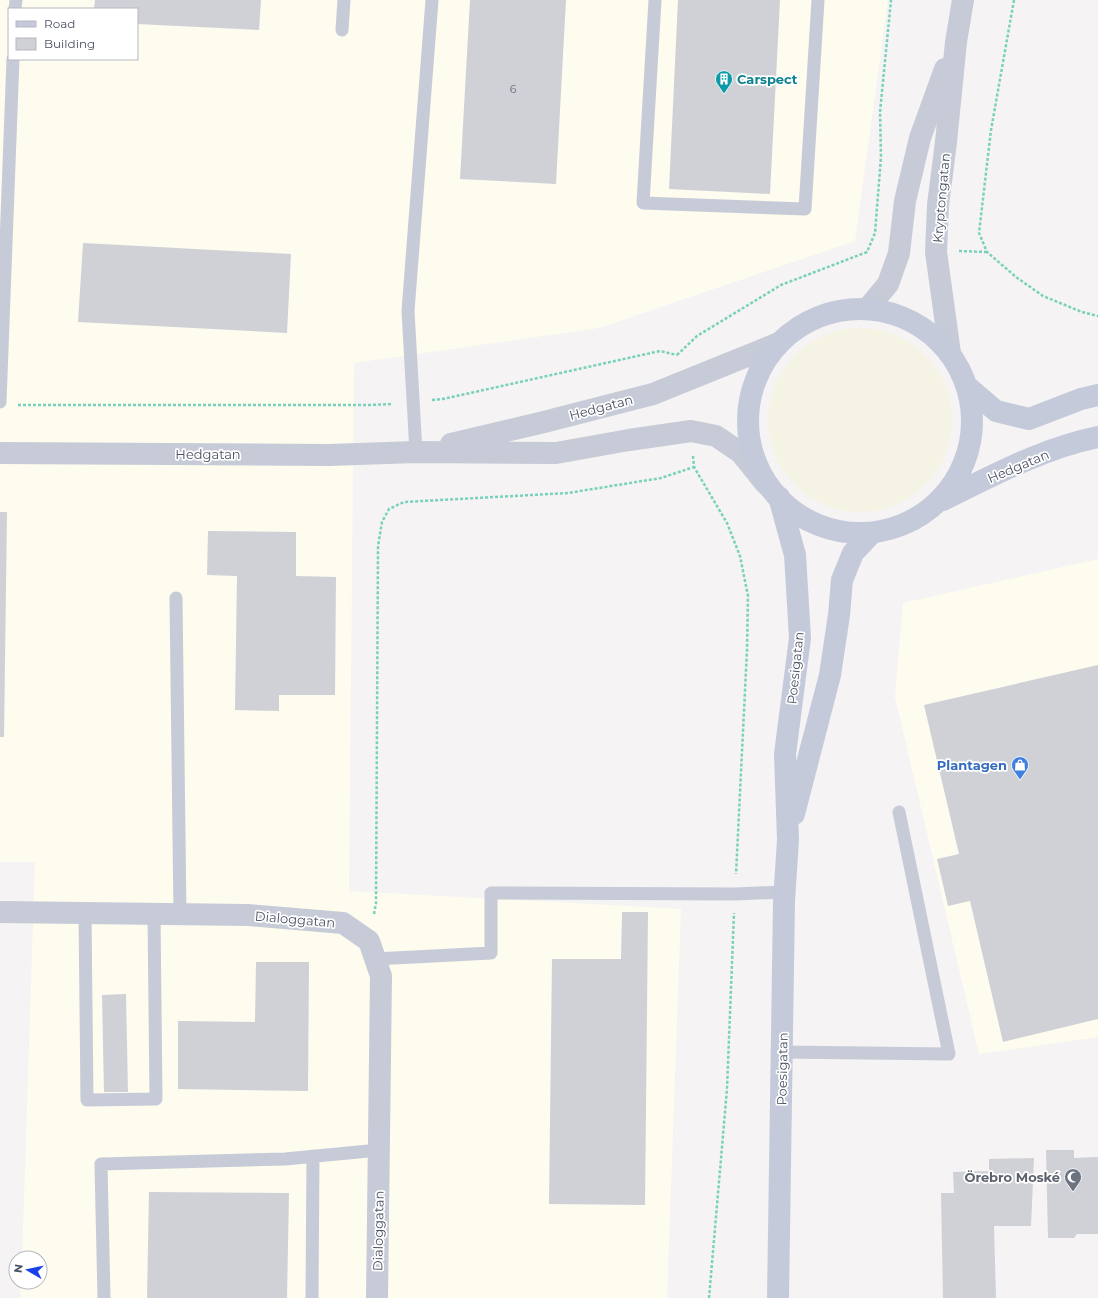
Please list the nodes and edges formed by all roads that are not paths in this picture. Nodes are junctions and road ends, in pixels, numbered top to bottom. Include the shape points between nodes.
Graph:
1 (344, 0) edge
2 (432, 0) edge
3 (655, 0) edge
4 (818, 0) edge
5 (963, 0) edge
6 (342, 30) dead end
7 (956, 42) junction
8 (13, 60) edge
9 (868, 308) junction
10 (780, 343) junction
11 (950, 353) junction
12 (969, 388) junction
13 (1098, 395) edge
14 (0, 402) edge
15 (1098, 437) edge
16 (416, 452) junction
17 (0, 453) edge
18 (772, 490) junction
19 (940, 502) junction
20 (871, 534) junction
21 (176, 598) dead end
22 (900, 812) dead end
23 (788, 840) junction
24 (784, 892) junction
25 (0, 912) edge
26 (85, 913) junction
27 (154, 914) junction
28 (180, 914) junction
29 (375, 959) junction
30 (782, 1052) junction
31 (379, 1150) junction
32 (313, 1156) junction
33 (104, 1298) edge
34 (312, 1298) edge
35 (377, 1298) edge
36 (778, 1298) edge

1 - 6 lane
2 - 16 lane via 408,311
3 - 4 lane via 643,203 804,209
5 - 7 street, Kryptongatan
7 - 9 street, Kryptongatan via 920,138 905,201 899,253 888,284
7 - 11 street, Kryptongatan via 938,205 936,252
8 - 14 lane
9 - 10 main road, Poesigatan via 838,311 806,323
9 - 11 main road, Poesigatan via 903,316 930,333
10 - 16 street, Hedgatan via 653,394
10 - 18 main road, Poesigatan via 758,373 748,407 748,437
11 - 12 main road, Poesigatan
12 - 13 main road via 996,411 1029,419
12 - 19 main road via 972,433 962,470
15 - 19 main road, Hedgatan via 1078,441 1013,466
16 - 17 street, Hedgatan via 329,455
16 - 18 street, Hedgatan via 556,453 692,431 716,436 741,453
18 - 20 main road via 790,509 826,528
18 - 23 main road, Poesigatan via 795,555 800,638 785,754
19 - 20 main road via 911,522
20 - 23 main road, Poesigatan via 853,553 842,580 830,675
21 - 28 lane
22 - 30 lane via 949,1054
23 - 24 main road, Poesigatan
24 - 29 lane via 491,893 491,953
24 - 30 main road, Poesigatan
25 - 26 street, Dialoggatan
26 - 27 street, Dialoggatan
26 - 27 lane via 87,1100 156,1099
27 - 28 street, Dialoggatan
28 - 29 street, Dialoggatan via 248,915 343,923 369,941
29 - 31 street, Dialoggatan via 381,976
30 - 36 main road, Poesigatan
31 - 32 lane
31 - 35 street, Dialoggatan
32 - 33 lane via 101,1164
32 - 34 lane

